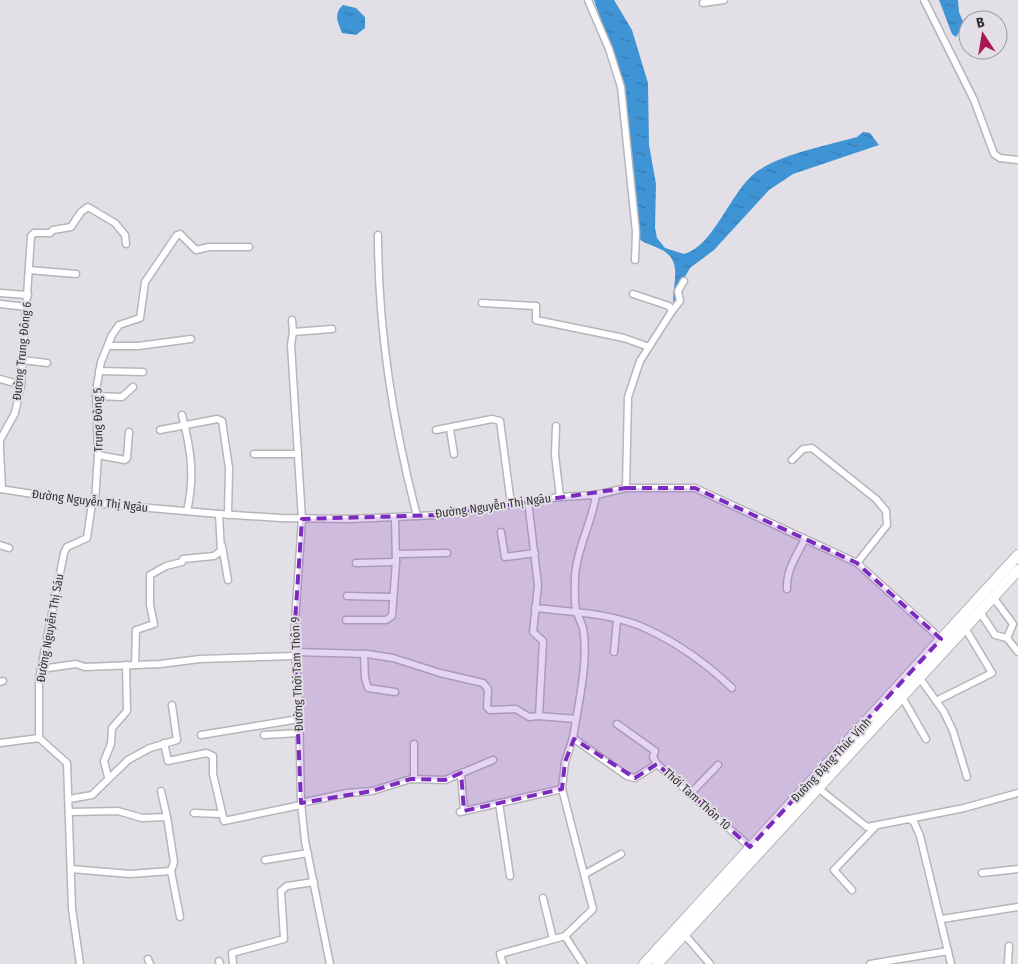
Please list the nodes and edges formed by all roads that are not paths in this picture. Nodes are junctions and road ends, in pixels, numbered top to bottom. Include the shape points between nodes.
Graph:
1 (588, 0) edge
2 (724, 0) edge
3 (924, 0) edge
4 (703, 3) dead end
5 (1018, 160) edge
6 (378, 235) dead end
7 (126, 244) dead end
8 (249, 247) dead end
9 (635, 260) dead end
10 (29, 270) junction
11 (76, 274) dead end
12 (684, 282) dead end
13 (0, 293) edge
14 (633, 294) dead end
15 (28, 295) junction
16 (482, 303) dead end
17 (0, 304) edge
18 (27, 306) junction
19 (672, 311) junction
20 (292, 320) dead end
21 (332, 329) dead end
22 (293, 332) junction
23 (191, 339) dead end
24 (108, 346) junction
25 (649, 347) junction
26 (23, 360) junction
27 (47, 364) dead end
28 (99, 370) junction
29 (143, 372) dead end
30 (0, 379) edge
31 (21, 384) junction
32 (133, 387) dead end
33 (96, 396) junction
34 (182, 415) dead end
35 (185, 426) junction
36 (556, 426) dead end
37 (450, 428) junction
38 (160, 430) dead end
39 (436, 430) dead end
40 (129, 432) dead end
41 (0, 440) edge
42 (0, 448) edge
43 (254, 454) dead end
44 (298, 454) junction
45 (454, 454) dead end
46 (98, 455) junction
47 (792, 460) dead end
48 (626, 488) junction
49 (1, 489) edge
50 (596, 495) junction
51 (560, 497) junction
52 (528, 501) junction
53 (94, 503) junction
54 (512, 504) junction
55 (188, 511) junction
56 (218, 514) junction
57 (228, 515) junction
58 (417, 516) junction
59 (396, 518) junction
60 (302, 519) junction
61 (501, 532) dead end
62 (805, 539) junction
63 (222, 544) junction
64 (0, 545) edge
65 (9, 548) dead end
66 (447, 553) dead end
67 (535, 553) junction
68 (396, 554) junction
69 (1018, 555) edge
70 (396, 562) junction
71 (356, 563) dead end
72 (857, 563) junction
73 (1018, 570) edge
74 (228, 580) dead end
75 (787, 589) dead end
76 (347, 596) dead end
77 (393, 597) junction
78 (993, 597) junction
79 (535, 608) junction
80 (577, 612) junction
81 (980, 612) junction
82 (346, 620) dead end
83 (617, 620) junction
84 (965, 628) junction
85 (1007, 638) junction
86 (941, 639) junction
87 (614, 652) dead end
88 (1018, 652) edge
89 (295, 654) junction
90 (364, 654) junction
91 (126, 665) junction
92 (135, 665) junction
93 (41, 669) junction
94 (919, 678) junction
95 (732, 688) dead end
96 (395, 692) dead end
97 (902, 697) junction
98 (936, 700) junction
99 (172, 705) dead end
100 (538, 716) junction
101 (576, 718) junction
102 (299, 719) junction
103 (617, 724) dead end
104 (299, 733) junction
105 (201, 735) dead end
106 (264, 735) dead end
107 (39, 738) junction
108 (573, 738) junction
109 (926, 739) dead end
110 (0, 743) edge
111 (164, 743) junction
112 (414, 744) dead end
113 (493, 760) dead end
114 (657, 764) junction
115 (718, 765) dead end
116 (461, 774) junction
117 (967, 776) dead end
118 (108, 777) junction
119 (414, 779) junction
120 (818, 788) junction
121 (562, 789) junction
122 (161, 791) dead end
123 (691, 793) junction
124 (1018, 793) edge
125 (69, 799) junction
126 (499, 803) junction
127 (301, 804) junction
128 (69, 812) junction
129 (194, 813) dead end
130 (222, 814) junction
131 (167, 817) junction
132 (909, 819) junction
133 (877, 825) junction
134 (750, 847) junction
135 (308, 853) junction
136 (621, 854) dead end
137 (265, 860) dead end
138 (71, 869) junction
139 (1018, 869) edge
140 (171, 871) junction
141 (982, 873) dead end
142 (585, 874) junction
143 (510, 876) dead end
144 (314, 882) junction
145 (852, 890) dead end
146 (542, 898) dead end
147 (1018, 908) edge
148 (180, 917) dead end
149 (942, 919) junction
150 (684, 934) junction
151 (565, 936) junction
152 (553, 939) junction
153 (1009, 946) dead end
154 (948, 951) junction
155 (233, 962) dead end
156 (80, 964) edge
157 (330, 964) edge
158 (503, 964) edge
159 (583, 964) edge
160 (644, 964) edge
161 (657, 964) edge
162 (710, 964) edge
163 (870, 964) edge
164 (951, 964) edge
165 (1008, 964) edge

1 - 9 street via 607,43 621,87 636,240
2 - 4 street
3 - 5 street via 974,100 994,154
6 - 58 street via 381,330 398,435
7 - 10 street, Đường Trung Đông 6 via 125,234 115,223 88,207 71,227 31,236
8 - 24 street, Trung Đông 5 via 196,250 180,234 177,235 145,282 140,318 119,325
10 - 11 street
10 - 15 street, Đường Trung Đông 6
12 - 19 street via 678,291 680,301
13 - 15 street
14 - 19 street via 669,306
15 - 18 street, Đường Trung Đông 6
16 - 25 street via 536,306 536,320 624,338
17 - 18 street
18 - 26 street, Đường Trung Đông 6
19 - 25 street
20 - 22 street, Đường Thời Tam Thôn 9
21 - 22 street
22 - 44 street, Đường Thời Tam Thôn 9 via 291,345
23 - 24 street via 138,346
24 - 28 street, Trung Đông 5
25 - 48 street via 640,361 628,397
26 - 27 street
26 - 31 street, Đường Trung Đông 6
28 - 29 street
28 - 33 street, Trung Đông 5
30 - 31 street
31 - 41 street, Đường Trung Đông 6 via 14,413
32 - 33 street via 122,397
33 - 46 street, Trung Đông 5
34 - 35 street
35 - 38 street
35 - 55 street via 193,464
35 - 57 street via 217,419 222,421 229,468
36 - 51 street via 555,455
37 - 39 street
37 - 45 street
37 - 54 street via 492,419 500,421
40 - 46 street via 127,458
41 - 42 street, Đường Trung Đông 6
42 - 49 street, Đường Trung Đông 6
43 - 44 street
44 - 60 street, Đường Thời Tam Thôn 9
46 - 53 street, Trung Đông 5
47 - 72 street via 803,449 812,448 876,499 886,511 887,525
48 - 50 street, Đường Nguyễn Thị Ngâu
48 - 62 street, Đường Nguyễn Thị Ngâu via 695,488
49 - 53 street, Đường Nguyễn Thị Ngâu
50 - 51 street, Đường Nguyễn Thị Ngâu
50 - 80 street via 575,574
51 - 52 street, Đường Nguyễn Thị Ngâu
52 - 54 street, Đường Nguyễn Thị Ngâu
52 - 67 street
53 - 55 street, Đường Nguyễn Thị Ngâu
53 - 93 street, Đường Nguyễn Thị Sáu via 87,538 67,547 64,553
54 - 58 street, Đường Nguyễn Thị Ngâu
55 - 56 street, Đường Nguyễn Thị Ngâu
56 - 57 street, Đường Nguyễn Thị Ngâu
56 - 63 street
57 - 60 street, Đường Nguyễn Thị Ngâu
58 - 59 street, Đường Nguyễn Thị Ngâu
59 - 60 street, Đường Nguyễn Thị Ngâu
59 - 68 street
60 - 89 street, Đường Thời Tam Thôn 9 via 295,593
61 - 67 street via 505,557
62 - 72 street, Đường Nguyễn Thị Ngâu
62 - 75 street via 791,565 786,579
63 - 74 street
63 - 92 street via 221,551 214,556 183,558 182,562 150,575 154,624 136,630
64 - 65 street
66 - 68 street
67 - 79 street via 538,584
68 - 70 street
69 - 86 main road, Đường Đặng Thúc Vịnh
70 - 71 street
70 - 77 street
72 - 86 street, Đường Nguyễn Thị Ngâu
73 - 78 main road, Đường Đặng Thúc Vịnh
76 - 77 street
77 - 82 street via 392,616 386,620
78 - 81 main road, Đường Đặng Thúc Vịnh
78 - 85 street via 1013,624
79 - 80 street
79 - 100 street via 533,632 543,641
80 - 83 street
80 - 101 street via 583,628 583,650
81 - 84 main road, Đường Đặng Thúc Vịnh
81 - 85 street via 995,634
83 - 87 street
83 - 95 street via 647,629 714,671
84 - 94 main road, Đường Đặng Thúc Vịnh
84 - 98 street via 992,673
85 - 88 street
86 - 134 main road, Đường Đặng Thúc Vịnh
89 - 90 street
89 - 92 street
89 - 102 street, Đường Thời Tam Thôn 9
90 - 96 street via 368,688
90 - 100 street via 393,658 483,683 488,689 488,709 512,708 529,717
91 - 92 street
91 - 93 street via 84,668 76,664
91 - 118 street via 127,711 113,726 111,744 104,761
93 - 107 street, Đường Nguyễn Thị Sáu
94 - 97 main road, Đường Đặng Thúc Vịnh
94 - 98 street
97 - 109 street
97 - 120 main road, Đường Đặng Thúc Vịnh
98 - 117 street via 954,731
99 - 111 street via 177,740
100 - 101 street
101 - 108 street
102 - 104 street, Đường Thời Tam Thôn 9
102 - 105 street
103 - 114 street via 655,750
104 - 106 street
104 - 127 street, Đường Thời Tam Thôn 9
107 - 110 street
107 - 125 street via 67,763
108 - 114 street, Thới Tam Thôn 10 via 628,776 635,778
108 - 121 street via 565,762
111 - 118 street via 128,760
111 - 130 street via 168,761 206,753 213,756 213,774
112 - 119 street
113 - 116 street
114 - 123 street, Thới Tam Thôn 10
115 - 123 street
116 - 119 street via 445,780
116 - 126 street via 462,811
118 - 125 street via 92,795
119 - 127 street via 372,791 346,793
120 - 133 street via 867,827
120 - 150 main road, Đường Đặng Thúc Vịnh
121 - 126 street
121 - 142 street
122 - 131 street
123 - 134 street, Thới Tam Thôn 10
124 - 132 street
125 - 128 street
126 - 143 street
127 - 130 street via 224,821
127 - 135 street, Đường Thời Tam Thôn 9
128 - 131 street via 123,811 142,818
128 - 138 street
129 - 130 street
131 - 140 street via 174,862
132 - 133 street
132 - 149 street via 914,822 920,836
133 - 145 street via 834,870
134 - 160 main road, Đường Đặng Thúc Vịnh
135 - 137 street
135 - 144 street, Đường Thời Tam Thôn 9
136 - 142 street
138 - 140 street via 130,874
138 - 156 street via 72,909
139 - 141 street
140 - 148 street
142 - 151 street via 593,909
144 - 155 street via 287,886 282,891 284,939 232,952
144 - 157 street, Đường Thời Tam Thôn 9
146 - 152 street
147 - 149 street
149 - 154 street
150 - 161 main road, Đường Đặng Thúc Vịnh
150 - 162 street
151 - 152 street
151 - 159 street
152 - 158 street via 500,954
153 - 165 street
154 - 163 street
154 - 164 street

